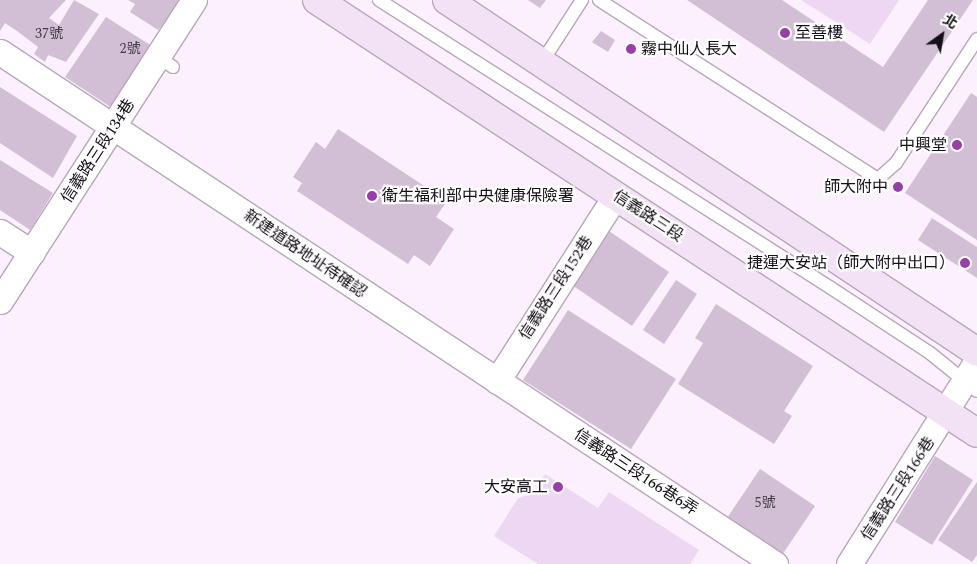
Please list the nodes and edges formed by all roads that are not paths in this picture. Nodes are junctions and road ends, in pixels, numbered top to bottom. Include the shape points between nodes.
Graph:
1 (194, 0) edge
2 (318, 0) edge
3 (378, 0) edge
4 (447, 0) edge
5 (582, 0) edge
6 (599, 0) edge
7 (977, 39) edge
8 (0, 52) edge
9 (542, 62) junction
10 (114, 126) junction
11 (616, 195) junction
12 (0, 232) edge
13 (32, 253) junction
14 (0, 301) edge
15 (977, 352) edge
16 (973, 378) edge
17 (497, 381) junction
18 (946, 413) junction
19 (977, 433) edge
20 (775, 564) edge
21 (849, 564) edge

1 - 10 street, 信義路三段134巷 via 165,62
2 - 11 main road, 信義路三段
3 - 16 lane
4 - 9 main road
5 - 9 lane
6 - 7 lane via 878,179 896,163
8 - 10 street, 新建道路地址待確認
9 - 15 main road
10 - 13 street, 信義路三段134巷
10 - 17 street, 新建道路地址待確認
11 - 17 street, 信義路三段152巷
11 - 18 main road, 信義路三段
12 - 13 street
13 - 14 street, 信義路三段134巷
16 - 18 street, 信義路三段166巷
17 - 20 street, 信義路三段166巷6弄
18 - 19 main road, 信義路三段
18 - 21 street, 信義路三段166巷

